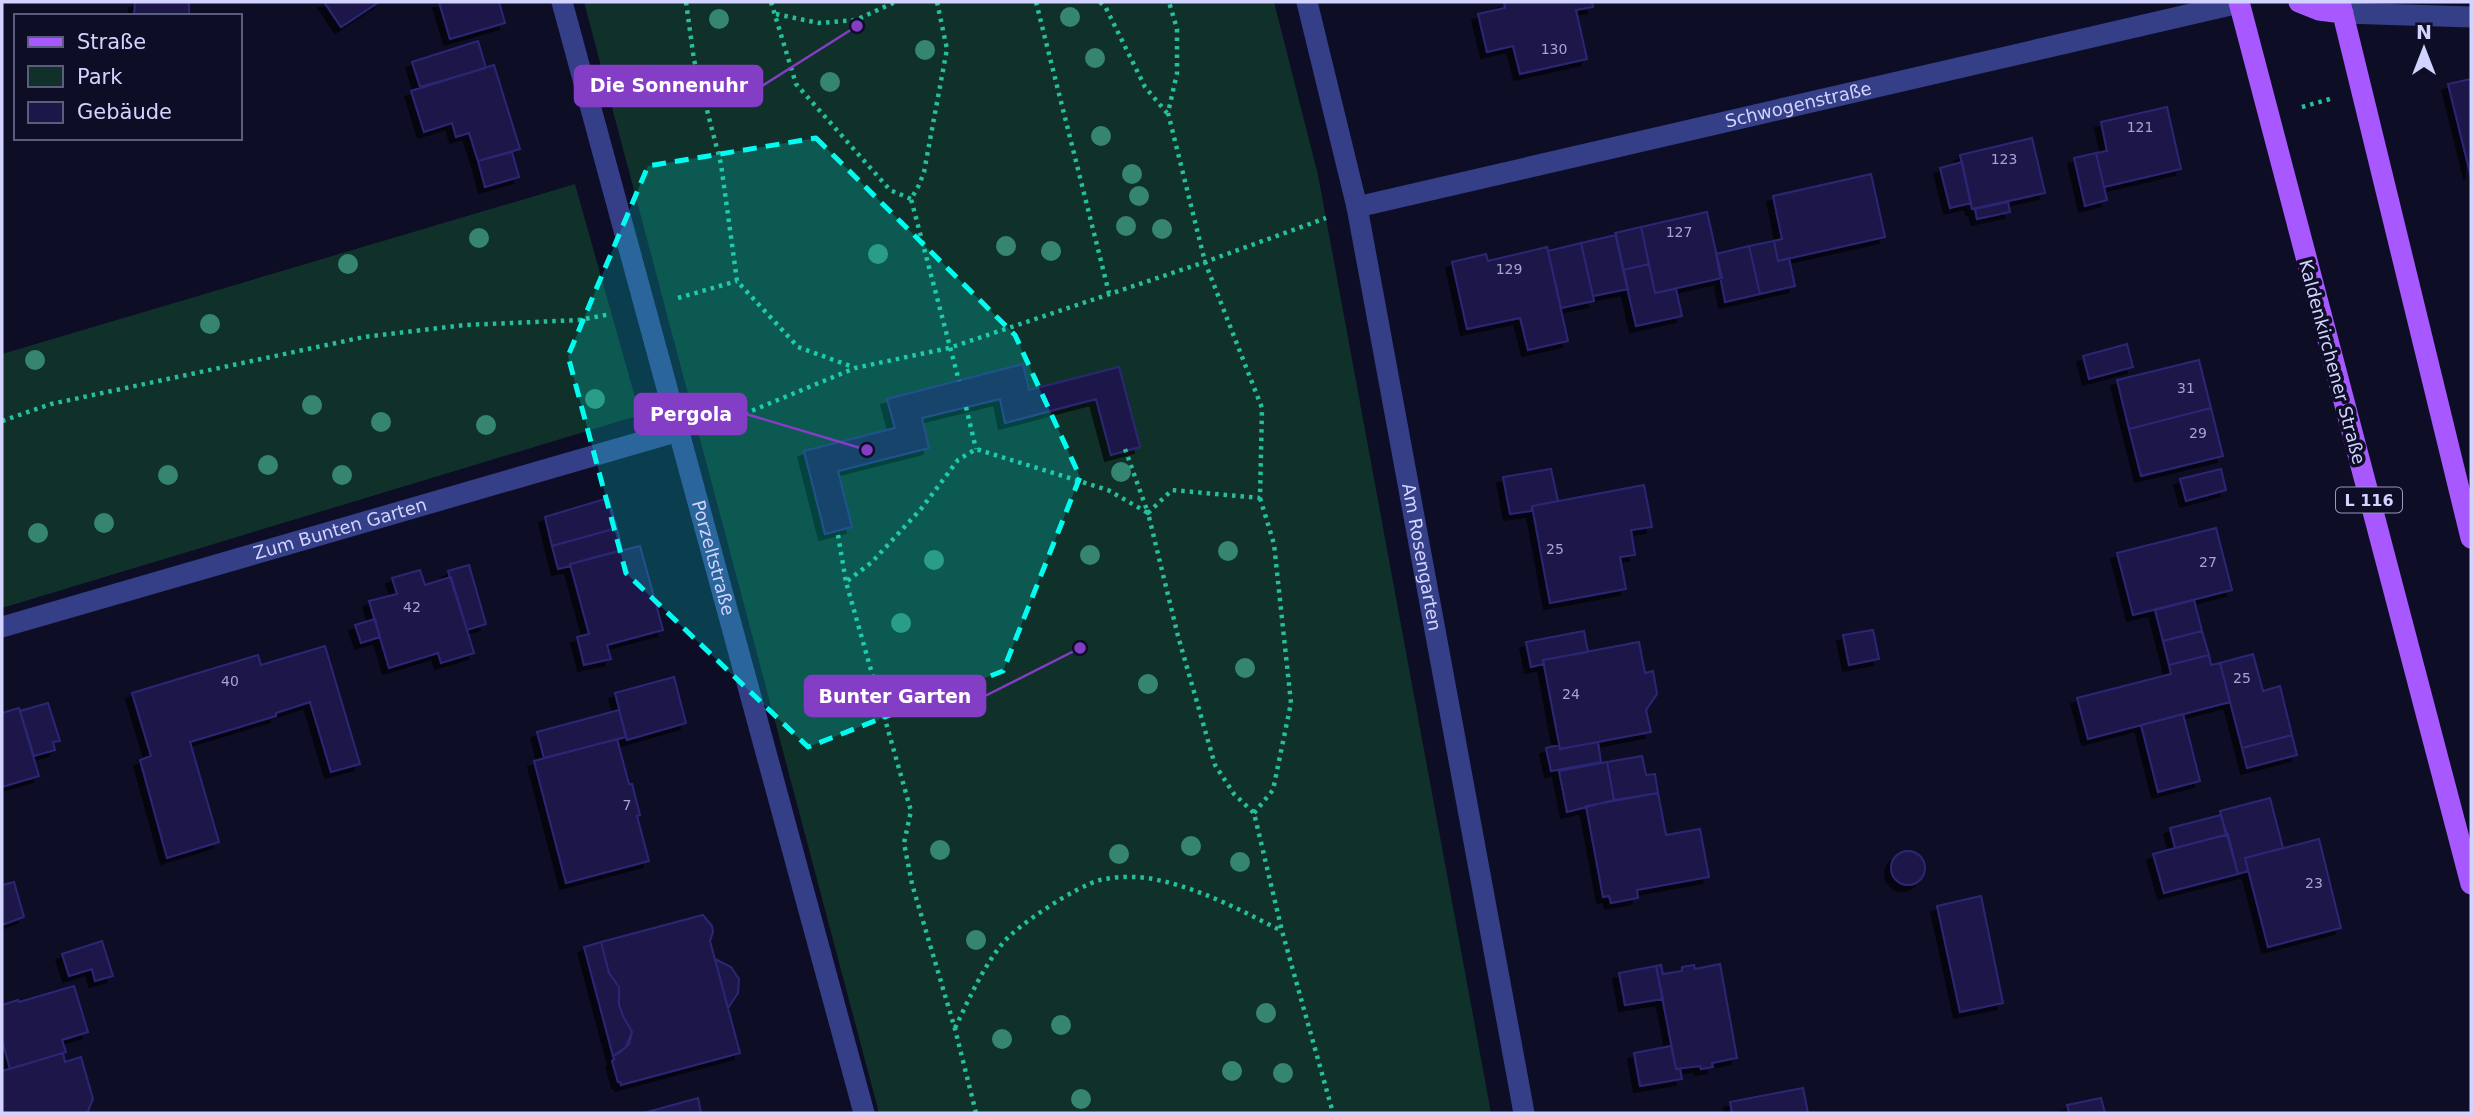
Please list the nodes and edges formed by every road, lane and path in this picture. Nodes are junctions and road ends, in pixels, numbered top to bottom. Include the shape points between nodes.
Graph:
1 (562, 2) edge
2 (686, 2) edge
3 (771, 2) edge
4 (895, 2) edge
5 (937, 2) edge
6 (1037, 2) edge
7 (1100, 2) edge
8 (1170, 2) edge
9 (1307, 2) edge
10 (2239, 2) edge
11 (2299, 2) edge
12 (2341, 7) edge
13 (776, 14) junction
14 (2471, 17) edge
15 (2361, 90) junction
16 (1168, 113) junction
17 (2267, 116) junction
18 (911, 199) junction
19 (1357, 207) junction
20 (1205, 262) junction
21 (737, 281) junction
22 (1110, 293) junction
23 (646, 307) junction
24 (949, 348) junction
25 (855, 368) junction
26 (958, 381) dead end
27 (966, 407) dead end
28 (2, 421) edge
29 (679, 431) junction
30 (976, 449) junction
31 (1125, 449) dead end
32 (1260, 498) junction
33 (1148, 513) junction
34 (838, 535) dead end
35 (2471, 538) edge
36 (846, 582) junction
37 (2, 627) edge
38 (1254, 813) junction
39 (2471, 884) edge
40 (1282, 931) junction
41 (955, 1029) junction
42 (864, 1113) edge
43 (976, 1113) edge
44 (1333, 1113) edge
45 (1524, 1113) edge

1 - 23 street, Porzeltstraße
2 - 21 path via 694,60 721,164
3 - 13 path
4 - 13 path via 856,20 819,23
5 - 18 path via 947,49 924,172
6 - 22 path
7 - 16 path via 1145,88
8 - 16 path via 1177,29 1177,73
9 - 19 street, Am Rosengarten
10 - 17 main road, Kaldenkirchener Straße / L 116
10 - 19 street, Schwogenstraße
11 - 12 main road via 2319,10
12 - 14 street
12 - 15 main road
13 - 18 path via 796,84 890,190
15 - 17 path
15 - 35 main road
16 - 20 path
17 - 39 main road, Kaldenkirchener Straße / L 116
18 - 24 path
19 - 20 path
19 - 45 street, Am Rosengarten
20 - 22 path
20 - 32 path via 1262,408
21 - 23 path
21 - 25 path via 798,347
22 - 24 path
23 - 28 path via 579,320 465,325 364,337 51,404
23 - 29 street, Porzeltstraße
24 - 25 path
24 - 26 path
25 - 29 path via 727,421
27 - 30 path
29 - 37 street, Zum Bunten Garten
29 - 42 street, Porzeltstraße
30 - 33 path via 1108,490
30 - 36 path via 958,460 921,509 872,562
31 - 33 path
32 - 33 path via 1172,490
32 - 38 path via 1274,544 1291,703 1273,790
33 - 38 path via 1215,765 1234,794
34 - 36 path
36 - 41 path via 911,811 904,843 909,870
38 - 40 path
40 - 41 path via 1207,894 1152,879 1097,881 1038,914 1003,944 975,985
40 - 44 path
41 - 43 path

